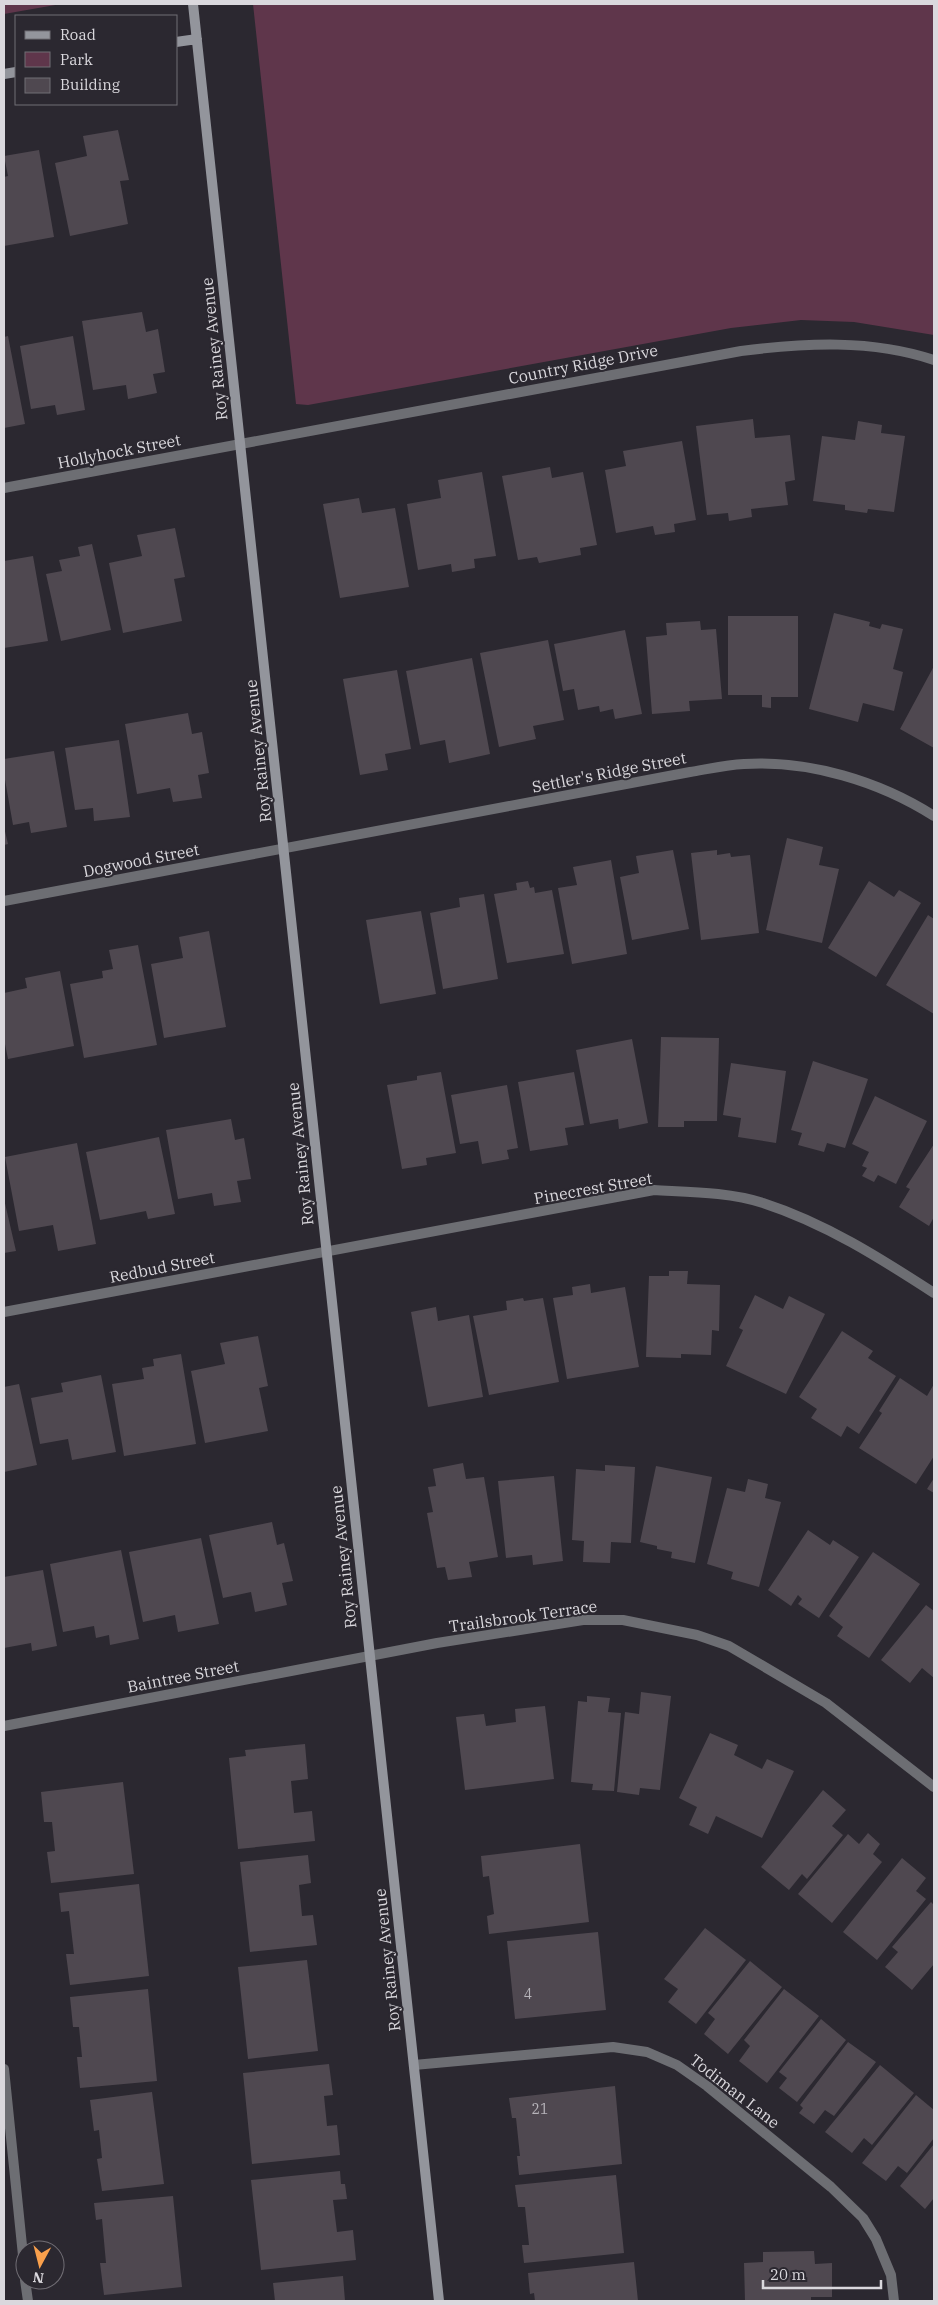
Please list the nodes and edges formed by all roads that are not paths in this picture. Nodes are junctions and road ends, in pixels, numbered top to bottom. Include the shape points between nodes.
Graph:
1 (193, 4) edge
2 (196, 39) junction
3 (178, 42) edge
4 (934, 360) edge
5 (239, 444) junction
6 (4, 488) edge
7 (934, 816) edge
8 (284, 849) junction
9 (4, 901) edge
10 (326, 1252) junction
11 (934, 1294) edge
12 (4, 1312) edge
13 (369, 1656) junction
14 (4, 1726) edge
15 (934, 1787) edge
16 (414, 2065) junction
17 (4, 2070) edge
18 (21, 2240) edge
19 (439, 2301) edge
20 (894, 2301) edge

1 - 2 street, Roy Rainey Avenue
2 - 3 street
2 - 5 street, Roy Rainey Avenue
4 - 5 street, Country Ridge Drive via 856,344 802,344 741,351
5 - 6 street, Hollyhock Street
5 - 8 street, Roy Rainey Avenue
7 - 8 street, Settler's Ridge Street via 878,788 836,773 792,766 744,764
8 - 9 street, Dogwood Street
8 - 10 street, Roy Rainey Avenue
10 - 11 street, Pinecrest Street via 654,1190 708,1193 762,1202 833,1232
10 - 12 street, Redbud Street
10 - 13 street, Roy Rainey Avenue
13 - 14 street, Baintree Street
13 - 15 street, Trailsbrook Terrace via 583,1620 623,1620 668,1628 729,1646 782,1675 826,1703
13 - 16 street, Roy Rainey Avenue
16 - 19 street, Roy Rainey Avenue
16 - 20 street, Todiman Lane via 612,2047 647,2052 677,2064 831,2187 863,2218 891,2275
17 - 18 street

